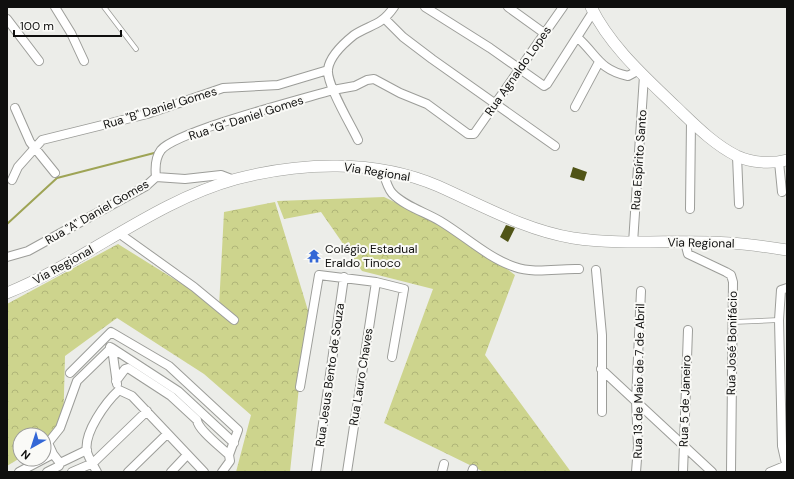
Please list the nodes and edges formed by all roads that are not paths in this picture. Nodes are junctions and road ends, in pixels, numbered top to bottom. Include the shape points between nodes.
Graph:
1 (55, 7) edge
2 (104, 7) edge
3 (394, 7) edge
4 (425, 7) edge
5 (508, 7) edge
6 (563, 7) edge
7 (592, 9) edge
8 (7, 19) edge
9 (385, 19) junction
10 (544, 33) junction
11 (578, 38) junction
12 (136, 49) dead end
13 (39, 61) dead end
14 (84, 61) dead end
15 (599, 62) junction
16 (328, 70) junction
17 (519, 70) junction
18 (641, 73) junction
19 (333, 90) junction
20 (496, 103) junction
21 (575, 107) dead end
22 (15, 108) dead end
23 (691, 121) junction
24 (474, 134) joint
25 (358, 140) dead end
26 (556, 146) dead end
27 (34, 148) junction
28 (737, 156) junction
29 (783, 161) edge
30 (383, 171) junction
31 (55, 173) dead end
32 (156, 177) junction
33 (12, 180) dead end
34 (234, 180) junction
35 (782, 192) dead end
36 (739, 204) dead end
37 (690, 209) dead end
38 (120, 234) junction
39 (685, 242) junction
40 (633, 243) junction
41 (787, 250) edge
42 (7, 257) edge
43 (579, 269) dead end
44 (596, 270) dead end
45 (344, 277) junction
46 (376, 282) junction
47 (787, 288) edge
48 (641, 291) dead end
49 (7, 293) edge
50 (234, 320) dead end
51 (779, 320) junction
52 (733, 322) junction
53 (688, 330) dead end
54 (102, 340) junction
55 (111, 348) junction
56 (392, 357) dead end
57 (601, 369) junction
58 (70, 373) dead end
59 (116, 381) junction
60 (300, 387) dead end
61 (119, 390) junction
62 (636, 401) junction
63 (147, 411) junction
64 (602, 412) dead end
65 (167, 434) junction
66 (234, 443) junction
67 (683, 446) junction
68 (87, 450) junction
69 (53, 454) junction
70 (187, 455) junction
71 (229, 455) junction
72 (60, 463) junction
73 (92, 463) junction
74 (787, 466) edge
75 (19, 472) edge
76 (47, 472) edge
77 (72, 472) edge
78 (97, 472) edge
79 (128, 472) edge
80 (171, 472) edge
81 (204, 472) edge
82 (222, 472) edge
83 (316, 472) edge
84 (347, 472) edge
85 (636, 472) edge
86 (683, 472) edge
87 (712, 472) edge
88 (731, 472) edge
89 (770, 472) edge

1 - 14 street
2 - 12 lane
3 - 9 street
4 - 17 street via 490,48
5 - 10 street
6 - 10 street, Rua Agnaldo Lopes
7 - 11 street
7 - 18 main road via 613,41
8 - 13 street
9 - 16 street via 350,39 338,50
9 - 20 street via 403,37 432,59
10 - 17 street, Rua Agnaldo Lopes
11 - 15 street
11 - 17 street via 548,84 542,85
15 - 18 street via 623,75
15 - 21 street
16 - 19 street
16 - 27 street, Rua "B" Daniel Gomes via 278,85 224,88 147,114 42,140
17 - 20 street, Rua Agnaldo Lopes
18 - 23 main road
18 - 40 street, Rua Espírito Santo
19 - 24 street, Rua "G" Daniel Gomes via 374,79 427,104 468,134
19 - 25 street
19 - 32 street, Rua "G" Daniel Gomes via 197,131 172,143 161,151 156,161
20 - 24 street, Rua Agnaldo Lopes
20 - 26 street
22 - 27 street
23 - 28 main road via 720,146
23 - 37 street
27 - 31 street
27 - 33 street, Rua "B" Daniel Gomes via 18,167
28 - 29 main road via 762,162
28 - 36 street
29 - 35 street
30 - 34 main road, Via Regional via 315,166 270,171
30 - 40 main road, Via Regional via 437,186 510,220 544,231 573,238
30 - 43 street via 392,193 401,200 441,221 497,259 516,268 535,271 556,268
32 - 34 street, Rua "A" Daniel Gomes via 185,179 221,175
32 - 42 street, Rua "A" Daniel Gomes via 146,186 28,251
34 - 38 main road, Via Regional via 177,202
38 - 49 main road, Via Regional
38 - 50 street via 194,287
39 - 40 main road, Via Regional
39 - 41 main road, Via Regional via 729,243
39 - 52 street, Rua José Bonifácio via 686,251 691,256 731,275
44 - 57 street via 602,335
45 - 46 street
45 - 60 street via 318,276
45 - 83 street, Rua Jesus Bento de Souza
46 - 56 street via 399,287 405,292
46 - 84 street, Rua Lauro Chaves
47 - 51 street via 781,290
48 - 62 street, Rua 13 de Maio de 7 de Abril
51 - 52 lane
51 - 74 street via 782,446
52 - 88 street, Rua José Bonifácio
53 - 67 street, Rua 5 de Janeiro
54 - 55 street
54 - 58 street
54 - 66 street via 112,332 169,366 237,428
55 - 59 street
55 - 66 street via 178,391
55 - 69 street via 76,382 60,428 48,444
57 - 62 street
57 - 64 street
59 - 61 street
59 - 71 street via 128,368 171,396
61 - 63 street via 127,393
61 - 68 street via 110,398 96,420 90,433
62 - 67 street
62 - 85 street, Rua 13 de Maio de 7 de Abril
63 - 65 street
63 - 73 street
65 - 70 street
65 - 79 street
66 - 71 street
67 - 86 street, Rua 5 de Janeiro
67 - 87 street
68 - 72 street
68 - 73 street
69 - 72 street
69 - 75 street
70 - 80 street
70 - 81 street
71 - 82 street via 230,462
72 - 76 street
73 - 77 street
73 - 78 street
74 - 89 street

